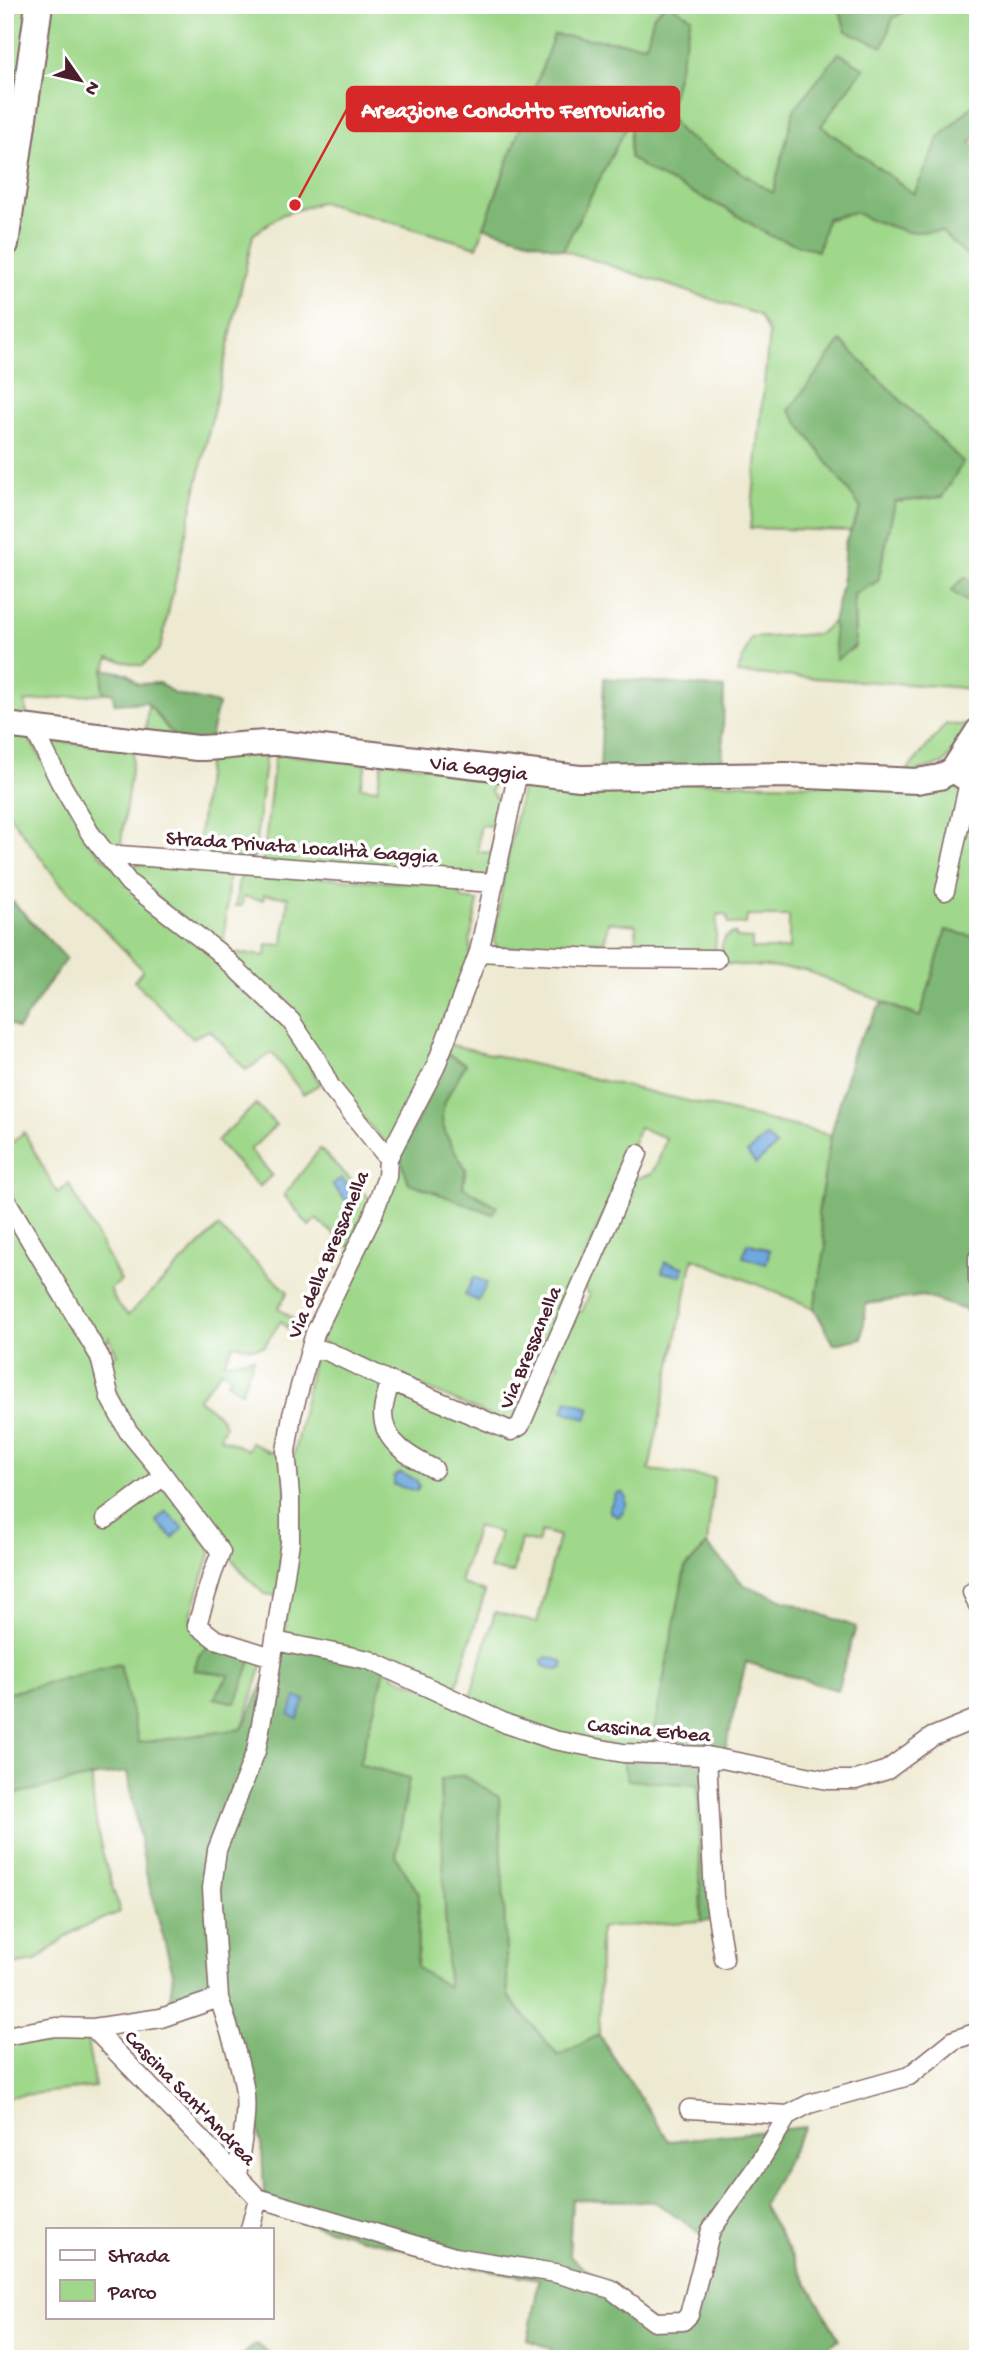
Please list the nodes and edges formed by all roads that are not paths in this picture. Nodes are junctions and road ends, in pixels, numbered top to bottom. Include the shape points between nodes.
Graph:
1 (39, 5) edge
2 (5, 244) edge
3 (5, 725) edge
4 (34, 729) junction
5 (978, 732) edge
6 (518, 772) junction
7 (967, 779) edge
8 (106, 854) junction
9 (494, 883) junction
10 (945, 891) dead end
11 (480, 952) junction
12 (717, 959) dead end
13 (638, 1154) dead end
14 (388, 1158) junction
15 (5, 1198) edge
16 (978, 1258) edge
17 (978, 1280) edge
18 (311, 1347) junction
19 (390, 1381) junction
20 (434, 1469) dead end
21 (164, 1476) junction
22 (106, 1519) dead end
23 (274, 1649) junction
24 (978, 1717) edge
25 (707, 1756) junction
26 (724, 1959) dead end
27 (219, 1998) junction
28 (93, 2028) junction
29 (978, 2032) edge
30 (5, 2036) edge
31 (689, 2109) dead end
32 (788, 2115) junction
33 (237, 2177) junction
34 (258, 2198) junction
35 (250, 2228) edge

1 - 2 main road
3 - 4 street, Via Gaggia
4 - 6 street, Via Gaggia via 197,748 279,744
4 - 8 street, Via della Bressanella via 66,792
5 - 7 street
6 - 7 street, Via Gaggia via 580,778 786,775
6 - 9 street
7 - 10 street
8 - 9 street, Strada Privata Località Gaggia
8 - 14 street, Via della Bressanella via 129,883 217,951 291,1021 330,1086
9 - 11 street
11 - 12 street
11 - 14 street via 435,1068
13 - 19 street, Via Bressanella via 520,1426 511,1431
14 - 18 street, Via della Bressanella via 387,1177 372,1217
15 - 21 street via 100,1357 110,1398 128,1431
16 - 17 street
18 - 19 street, Via Bressanella
18 - 23 street, Via della Bressanella via 286,1451 290,1542
19 - 20 street via 383,1415 388,1434 406,1454
21 - 22 street
21 - 23 street, Cascina Erbea via 222,1552 197,1625 215,1639
23 - 25 street, Cascina Erbea via 369,1660 507,1724 554,1740 623,1753
23 - 27 street, Via della Bressanella via 256,1751 217,1850 212,1888
24 - 25 street, Cascina Erbea via 932,1737 887,1770 856,1780 809,1777
25 - 26 street via 714,1897
27 - 28 street via 161,2018
27 - 33 street, Via della Bressanella via 245,2088
28 - 30 street via 56,2027
28 - 33 street, Cascina Sant'Andrea
29 - 32 street via 954,2040 909,2076
31 - 32 street
32 - 34 street, Cascina Sant'Andrea via 711,2230 692,2307 683,2321 655,2322 611,2289 555,2273 455,2257
33 - 34 street, Cascina Sant'Andrea
34 - 35 street, Cascina Sant'Andrea

